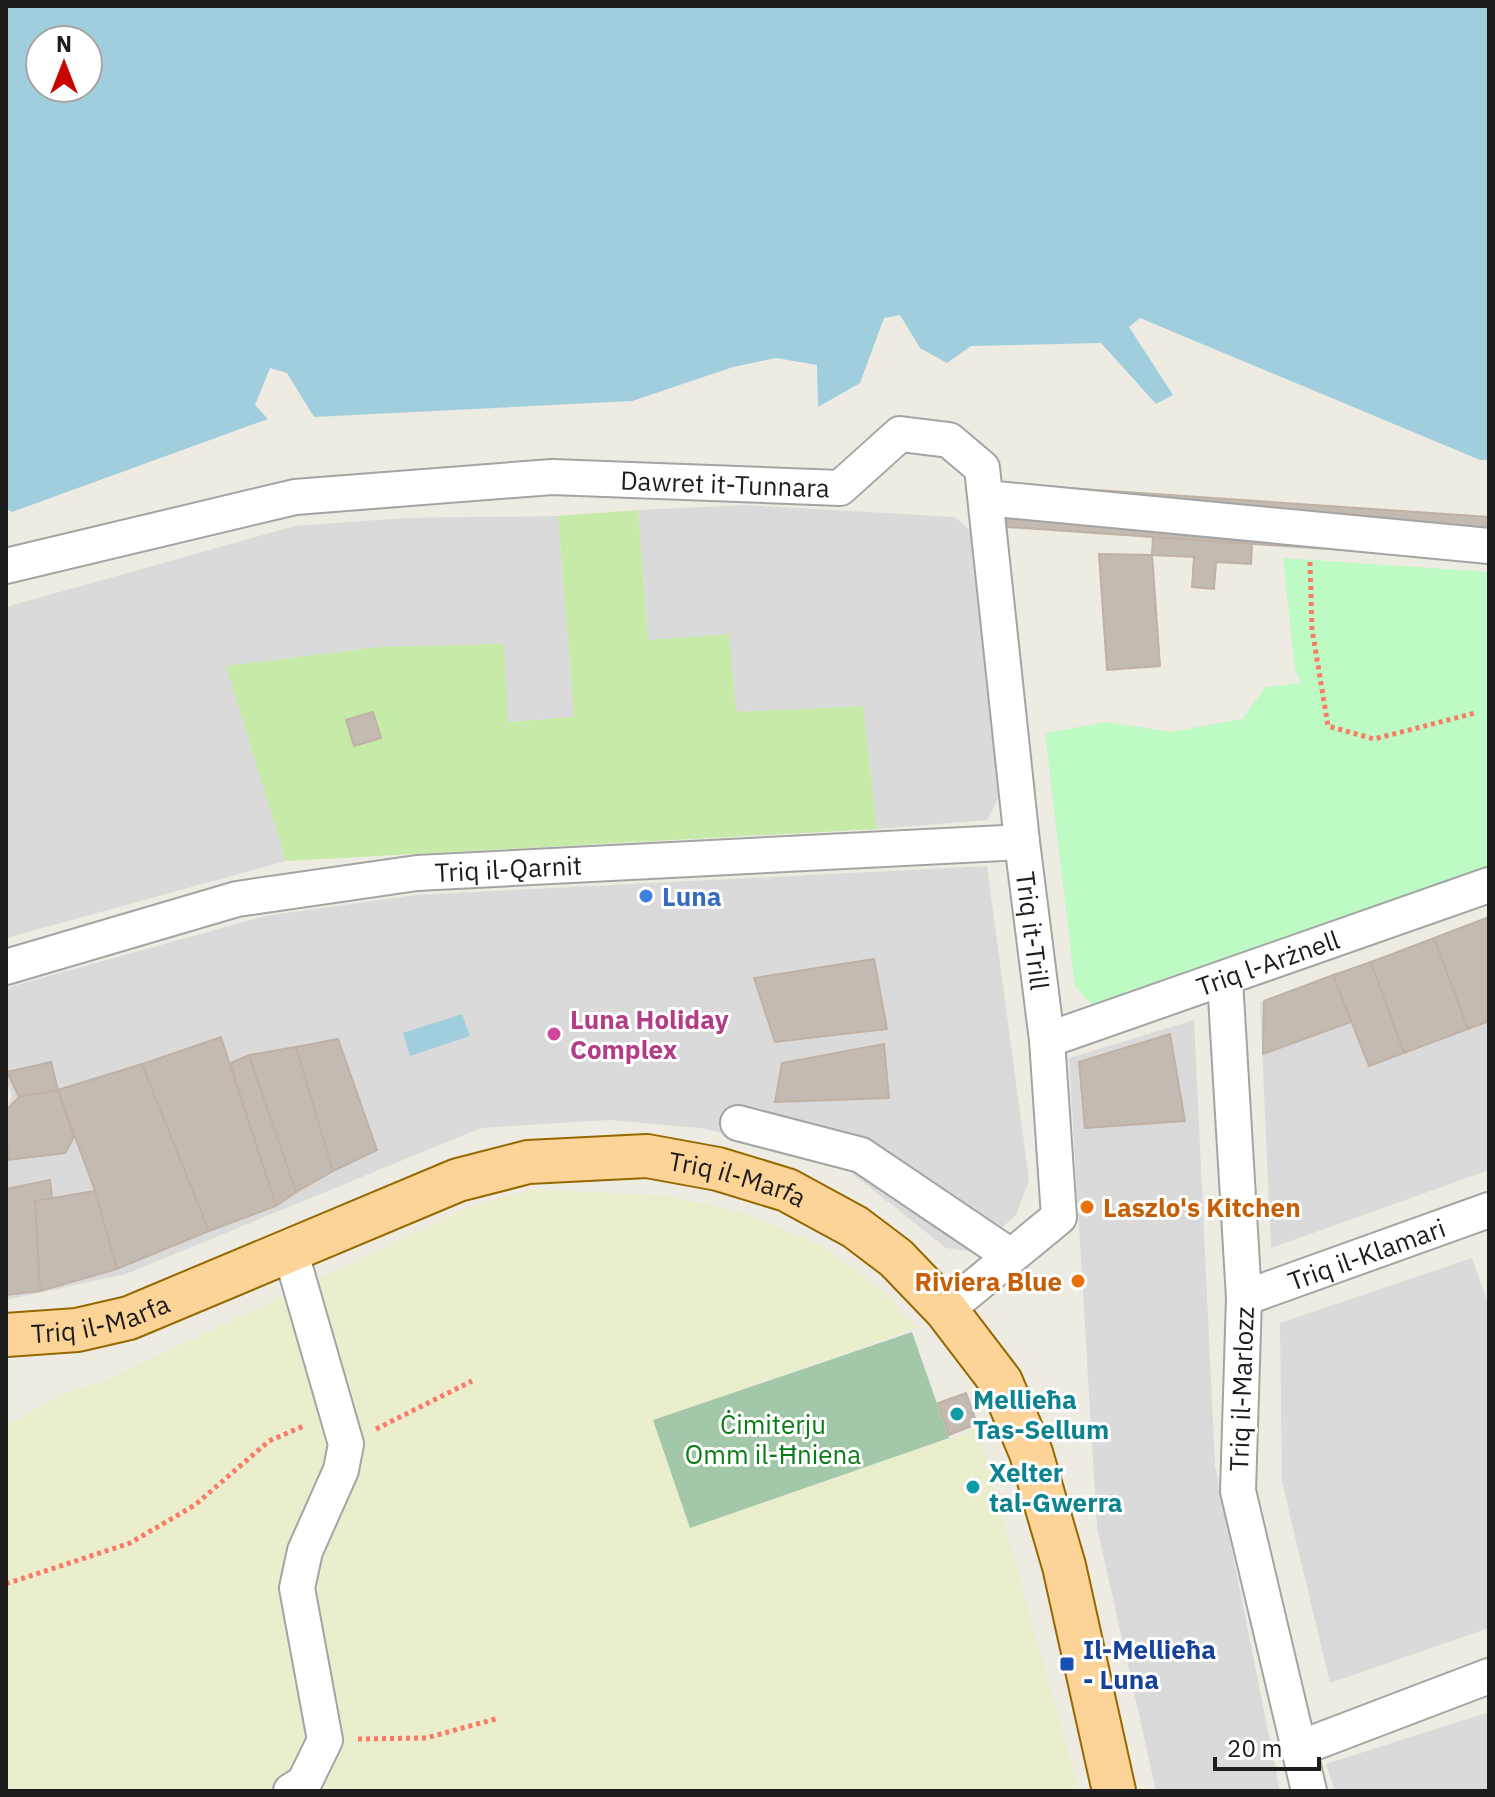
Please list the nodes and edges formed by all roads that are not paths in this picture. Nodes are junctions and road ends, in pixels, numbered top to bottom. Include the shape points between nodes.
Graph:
1 (986, 498) junction
2 (1489, 546) edge
3 (6, 566) edge
4 (1022, 842) junction
5 (1489, 885) edge
6 (6, 967) edge
7 (1225, 980) junction
8 (1047, 1040) junction
9 (738, 1123) dead end
10 (1489, 1210) edge
11 (290, 1250) junction
12 (1009, 1255) junction
13 (1244, 1298) junction
14 (946, 1310) junction
15 (6, 1335) edge
16 (1489, 1676) edge
17 (1300, 1748) junction
18 (291, 1791) edge
19 (1114, 1791) edge
20 (1309, 1791) edge

1 - 2 street
1 - 3 street, Dawret it-Tunnara via 982,468 949,440 900,434 840,488 552,477 295,497
1 - 4 street, Triq it-Trill
4 - 6 street, Triq il-Qarnit via 417,873 237,899
4 - 8 street, Triq it-Trill
5 - 7 street, Triq l-Arżnell
7 - 8 street, Triq l-Arżnell
7 - 13 street, Triq il-Marlozz
8 - 12 street, Triq it-Trill via 1059,1217
9 - 12 street via 861,1155
10 - 13 street, Triq il-Klamari
11 - 14 main road, Triq il-Marfa via 472,1177 528,1162 647,1156 718,1169 787,1190 855,1227 896,1258
11 - 15 main road, Triq il-Marfa via 129,1318 77,1330
11 - 18 street via 346,1444 341,1470 305,1551 297,1588 325,1740 304,1783
12 - 14 street, Triq it-Trill
13 - 17 street, Triq il-Marlozz via 1238,1491
14 - 19 main road, Triq il-Marfa via 1001,1382 1031,1453 1064,1566
16 - 17 street
17 - 20 street, Triq il-Marlozz

